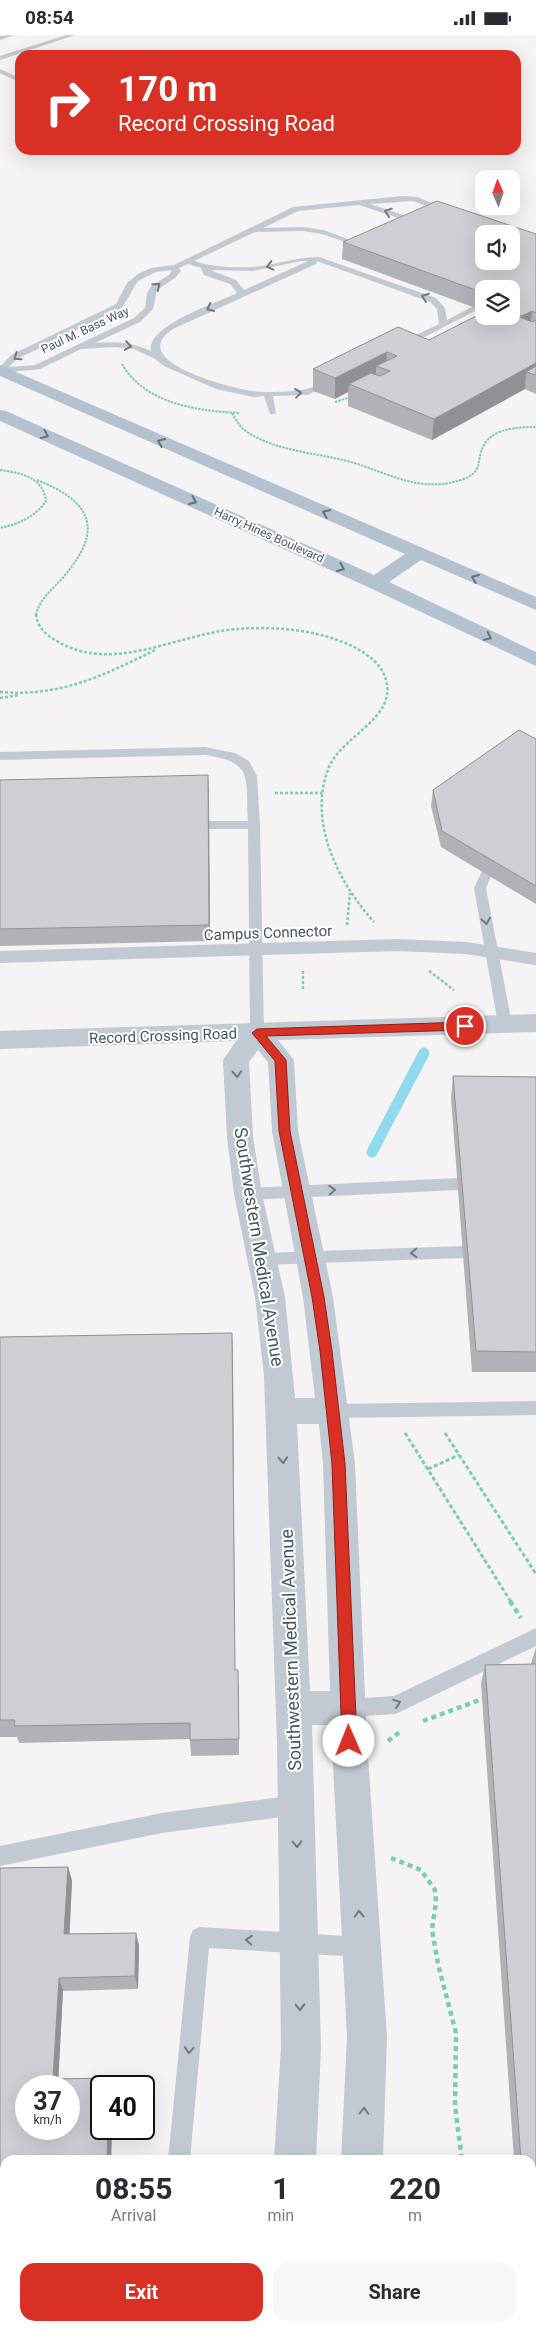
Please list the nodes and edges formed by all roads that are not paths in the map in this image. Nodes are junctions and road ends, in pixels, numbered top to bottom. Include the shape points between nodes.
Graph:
1 (10, 35) edge
2 (72, 35) edge
3 (0, 38) edge
4 (25, 50) edge
5 (15, 53) edge
6 (0, 58) edge
7 (0, 71) edge
8 (15, 78) dead end
9 (356, 201) junction
10 (282, 215) junction
11 (461, 215) edge
12 (421, 224) edge
13 (250, 231) junction
14 (323, 232) junction
15 (367, 248) edge
16 (319, 259) junction
17 (187, 261) junction
18 (175, 267) junction
19 (205, 267) junction
20 (242, 294) junction
21 (466, 304) edge
22 (449, 307) junction
23 (475, 309) edge
24 (443, 325) junction
25 (80, 347) junction
26 (396, 348) edge
27 (158, 357) junction
28 (1, 371) edge
29 (334, 379) edge
30 (268, 395) junction
31 (273, 412) road end
32 (0, 415) edge
33 (0, 422) edge
34 (21, 424) junction
35 (419, 553) junction
36 (375, 583) junction
37 (536, 604) edge
38 (536, 660) edge
39 (0, 756) edge
40 (209, 825) edge
41 (254, 825) junction
42 (486, 874) edge
43 (0, 957) edge
44 (536, 959) edge
45 (536, 1023) edge
46 (505, 1024) junction
47 (257, 1033) junction
48 (0, 1040) edge
49 (458, 1184) edge
50 (296, 1192) junction
51 (248, 1194) junction
52 (463, 1252) dead end
53 (311, 1257) junction
54 (262, 1259) junction
55 (536, 1409) edge
56 (281, 1411) junction
57 (333, 1411) junction
58 (535, 1637) edge
59 (294, 1708) junction
60 (349, 1708) junction
61 (296, 1805) junction
62 (0, 1856) edge
63 (298, 1943) junction
64 (361, 1947) junction
65 (179, 2155) edge
66 (295, 2155) edge
67 (362, 2155) edge

1 - 3 lane
2 - 4 lane
5 - 6 lane
7 - 8 lane
9 - 10 lane, Paul M. Bass Way via 305,207
9 - 11 lane, Paul M. Bass Way via 414,199
12 -> 9 lane
10 - 13 lane, Paul M. Bass Way
10 - 14 lane
13 - 14 lane via 294,228
13 - 17 lane, Paul M. Bass Way
14 - 15 lane
16 -> 19 lane via 296,259 253,269
16 - 20 lane
22 -> 16 lane
17 - 18 lane, Paul M. Bass Way
17 - 19 lane
25 -> 18 lane, Paul M. Bass Way via 145,315 149,309 150,292 174,276
18 -> 28 lane, Paul M. Bass Way via 157,268 142,275 126,291 119,306 14,357
19 - 20 lane via 208,273 233,282
20 -> 27 lane via 161,333 155,341
21 - 22 lane
22 - 24 lane
23 - 24 lane
24 - 26 lane
25 -> 27 lane via 126,345
25 - 28 lane, Paul M. Bass Way via 36,367
27 - 30 lane via 219,387
35 -> 28 main road
30 -> 29 lane via 308,392
30 - 31 lane
32 - 34 main road, Harry Hines Boulevard
33 - 34 main road
34 -> 36 main road, Harry Hines Boulevard
35 - 36 main road
37 -> 35 main road
36 -> 38 main road, Harry Hines Boulevard
39 - 41 lane via 231,755 245,764 252,776
40 - 41 lane
41 - 47 lane
42 -> 46 lane via 480,888
43 - 44 lane, Campus Connector, bridge via 398,945 466,948
45 - 46 street, Record Crossing Road
46 - 47 street, Record Crossing Road
47 - 48 street, Record Crossing Road
47 - 50 street via 281,1060 285,1131
47 -> 51 street, Southwestern Medical Avenue via 236,1060 240,1137
50 -> 49 lane
50 - 51 lane
50 - 53 street
51 - 54 street, Southwestern Medical Avenue
52 -> 53 lane
53 - 54 lane
53 - 57 street
54 - 56 street, Southwestern Medical Avenue via 276,1341
55 - 57 lane
56 - 57 street
56 -> 59 street, Southwestern Medical Avenue
57 - 60 street via 339,1464
60 -> 58 lane via 395,1705
59 - 60 street
59 - 61 street, Southwestern Medical Avenue
64 -> 60 street
61 - 62 lane via 162,1823
61 -> 63 street, Southwestern Medical Avenue
63 - 64 lane
63 -> 65 lane via 200,1937
63 -> 66 street, Southwestern Medical Avenue via 301,2047
67 -> 64 street via 367,2037

